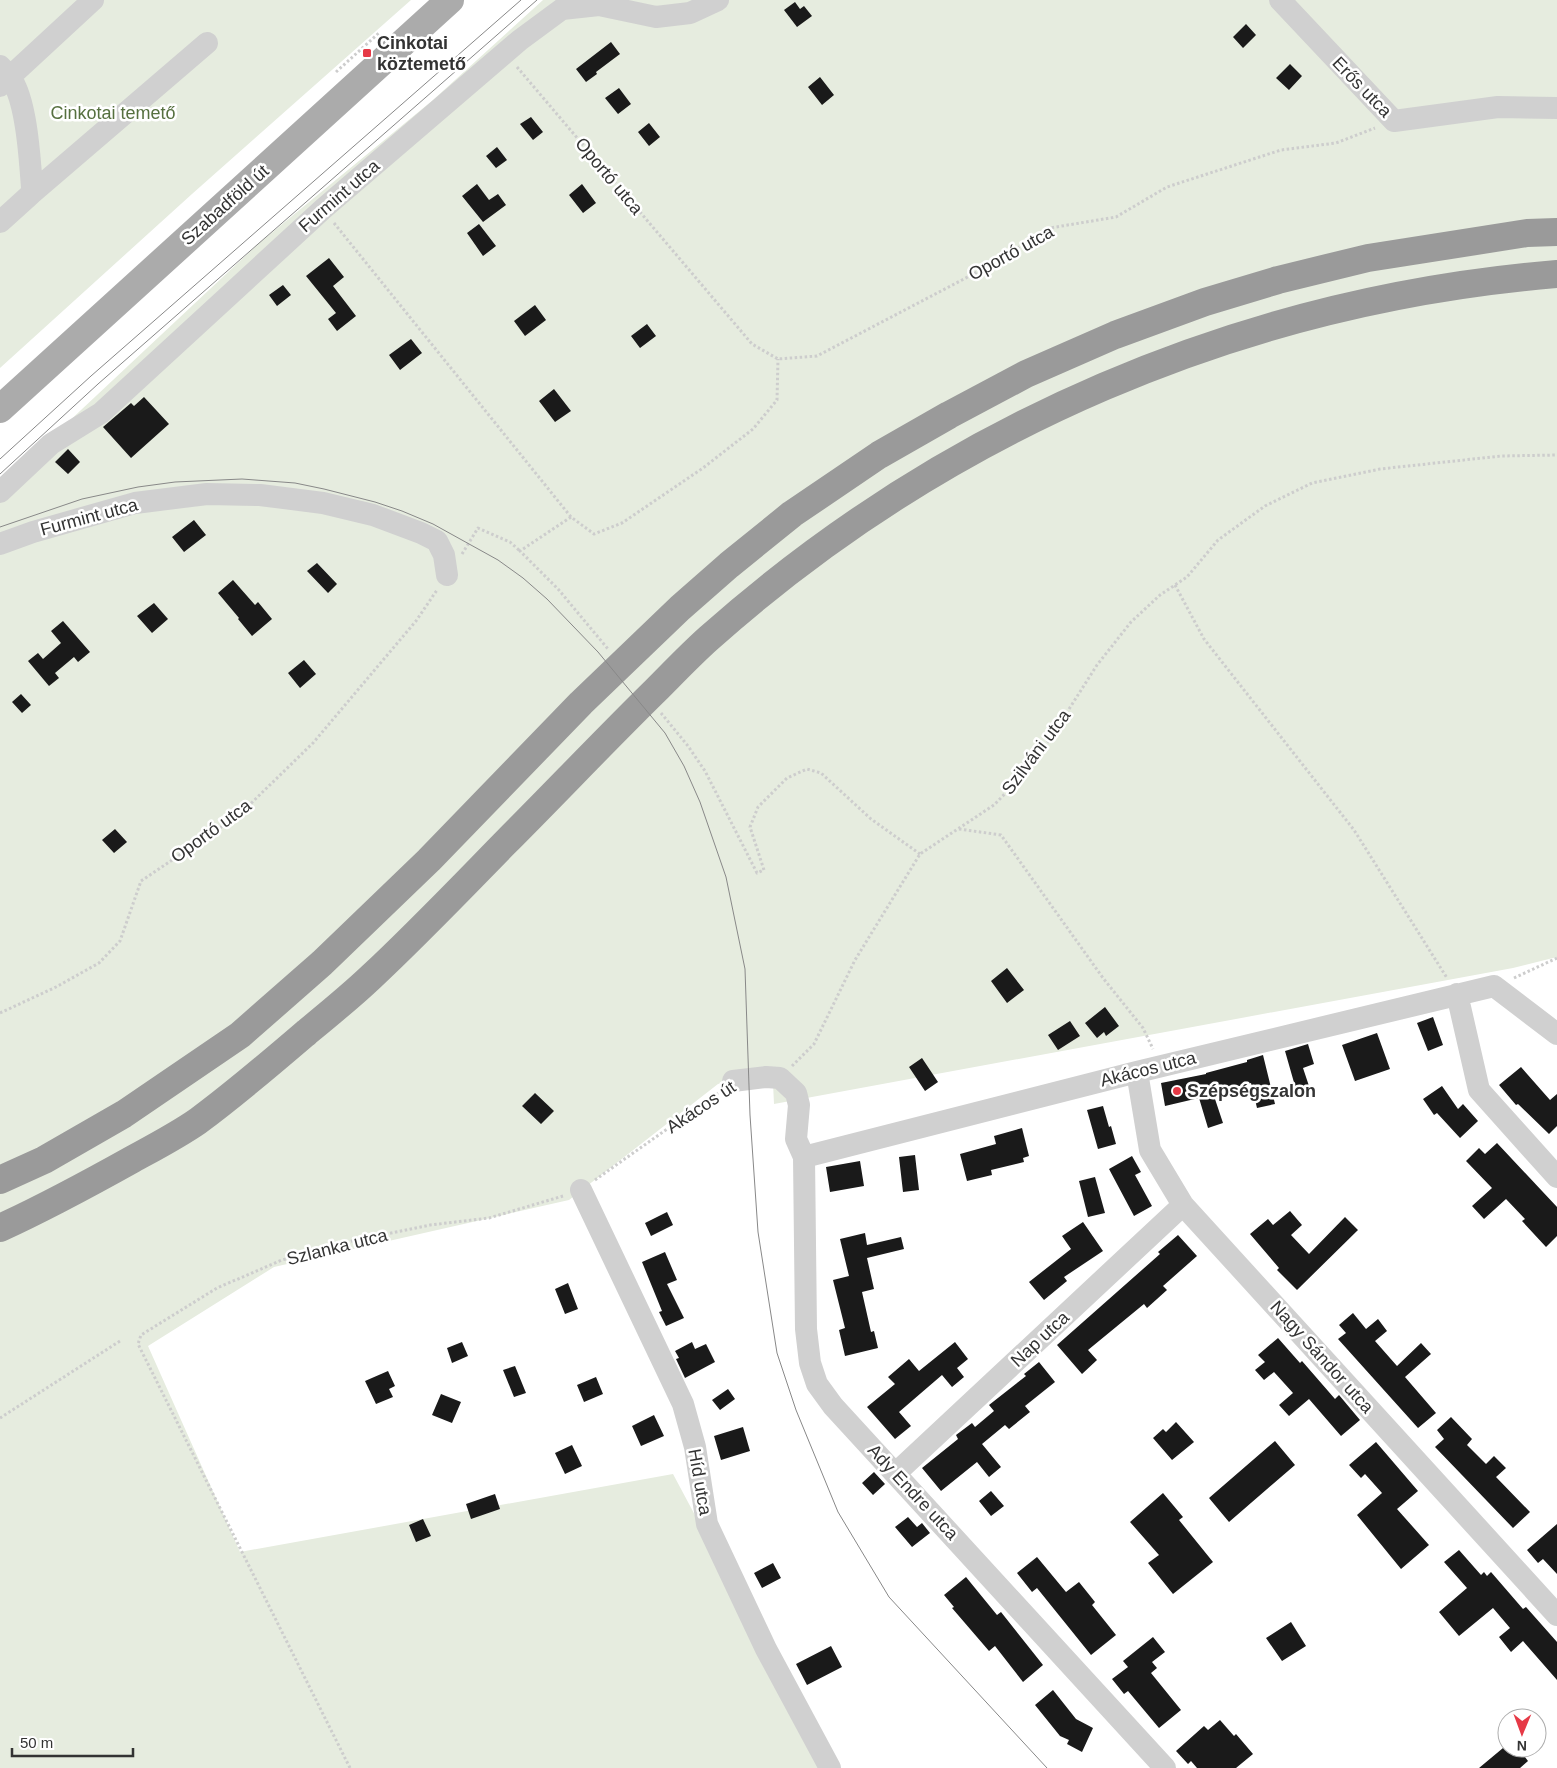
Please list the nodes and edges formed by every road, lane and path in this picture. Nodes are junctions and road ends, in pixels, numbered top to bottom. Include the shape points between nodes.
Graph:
1 (93, 0) edge
2 (450, 0) edge
3 (718, 0) edge
4 (1280, 0) edge
5 (207, 43) dead end
6 (505, 53) junction
7 (3, 76) edge
8 (1557, 108) edge
9 (1394, 121) junction
10 (31, 194) junction
11 (323, 209) junction
12 (0, 222) edge
13 (1557, 232) edge
14 (1557, 274) edge
15 (778, 359) junction
16 (0, 409) edge
17 (1557, 455) edge
18 (0, 492) edge
19 (571, 517) junction
20 (0, 544) edge
21 (520, 551) junction
22 (448, 576) junction
23 (1175, 585) junction
24 (558, 589) dead end
25 (688, 746) dead end
26 (958, 829) junction
27 (920, 854) junction
28 (1557, 958) edge
29 (1494, 986) junction
30 (1457, 994) junction
31 (0, 1013) edge
32 (1557, 1034) edge
33 (1161, 1066) junction
34 (1137, 1072) junction
35 (773, 1078) junction
36 (733, 1082) joint
37 (804, 1156) junction
38 (1557, 1178) edge
39 (0, 1180) edge
40 (582, 1190) junction
41 (1183, 1205) junction
42 (0, 1228) edge
43 (120, 1341) dead end
44 (0, 1418) edge
45 (896, 1473) junction
46 (1557, 1615) edge
47 (350, 1768) edge
48 (830, 1768) edge
49 (1166, 1768) edge

1 - 7 street
2 - 16 main road, Szabadföld út
3 - 6 street, Furmint utca via 690,13 656,17 599,5 562,8
4 - 9 street, Erős utca
5 - 10 street
6 - 11 street, Furmint utca
6 - 15 path, Oportó utca via 752,344
7 - 10 street via 16,88 23,112
8 - 9 street, Erős utca via 1498,107
9 - 15 path, Oportó utca via 1336,143 1281,150 1167,188 1116,217 1050,228 983,269 817,356
10 - 12 street
11 - 18 street, Furmint utca via 101,413 51,444
11 - 19 path
13 - 39 highway via 1527,233 1368,258 1205,302 1115,335 1026,374 880,455 792,514 680,608 581,703 429,860 322,963 240,1035 124,1114 44,1160
14 - 42 highway via 1438,288 1349,306 1252,332 1152,366 1088,393 1029,420 930,474 788,572 709,638 369,980 257,1075 194,1124 81,1188
15 - 19 path via 778,400 753,429 703,468 622,523 594,534
17 - 23 path, Szilváni utca via 1501,456 1380,469 1312,483 1265,506 1218,540 1187,577
19 - 21 path
20 - 22 street, Furmint utca via 135,503 207,494 260,495 323,503 373,515 421,533 437,542 444,555
21 - 22 path, Oportó utca via 510,542 478,528
21 - 24 path
22 - 31 path, Oportó utca via 416,621 313,743 239,814 141,881 120,940 99,963
23 - 26 path, Szilváni utca via 1130,622 1024,774 994,805
23 - 30 path via 1204,639 1354,830
25 - 27 path via 705,771 757,873 764,870 750,827 758,807 787,778 807,769 821,773 872,819
26 - 27 path, Szilváni utca
26 - 33 path via 1001,835 1103,978 1143,1028
27 - 35 path, Szilváni utca via 855,960 814,1044
28 - 29 path
29 - 30 street, Akácos utca
29 - 32 street
30 - 33 street, Akácos utca
30 - 38 street via 1480,1090
33 - 34 street, Akácos utca
34 - 37 street, Akácos utca
34 - 41 street, Nagy Sándor utca via 1150,1150
35 - 36 street, Akácos út
35 - 37 street via 796,1093 799,1106 796,1139
36 - 40 path, Akácos út
37 - 45 street, Ady Endre utca via 806,1329 810,1363 817,1384 833,1406
40 - 47 path, Szlanka utca via 489,1218 430,1225 282,1260 217,1288 141,1335 138,1344
40 - 48 street, Híd utca via 683,1404 695,1447 707,1524 766,1649
41 - 45 street, Nap utca
41 - 46 street, Nagy Sándor utca
43 - 44 path
45 - 49 street, Ady Endre utca

